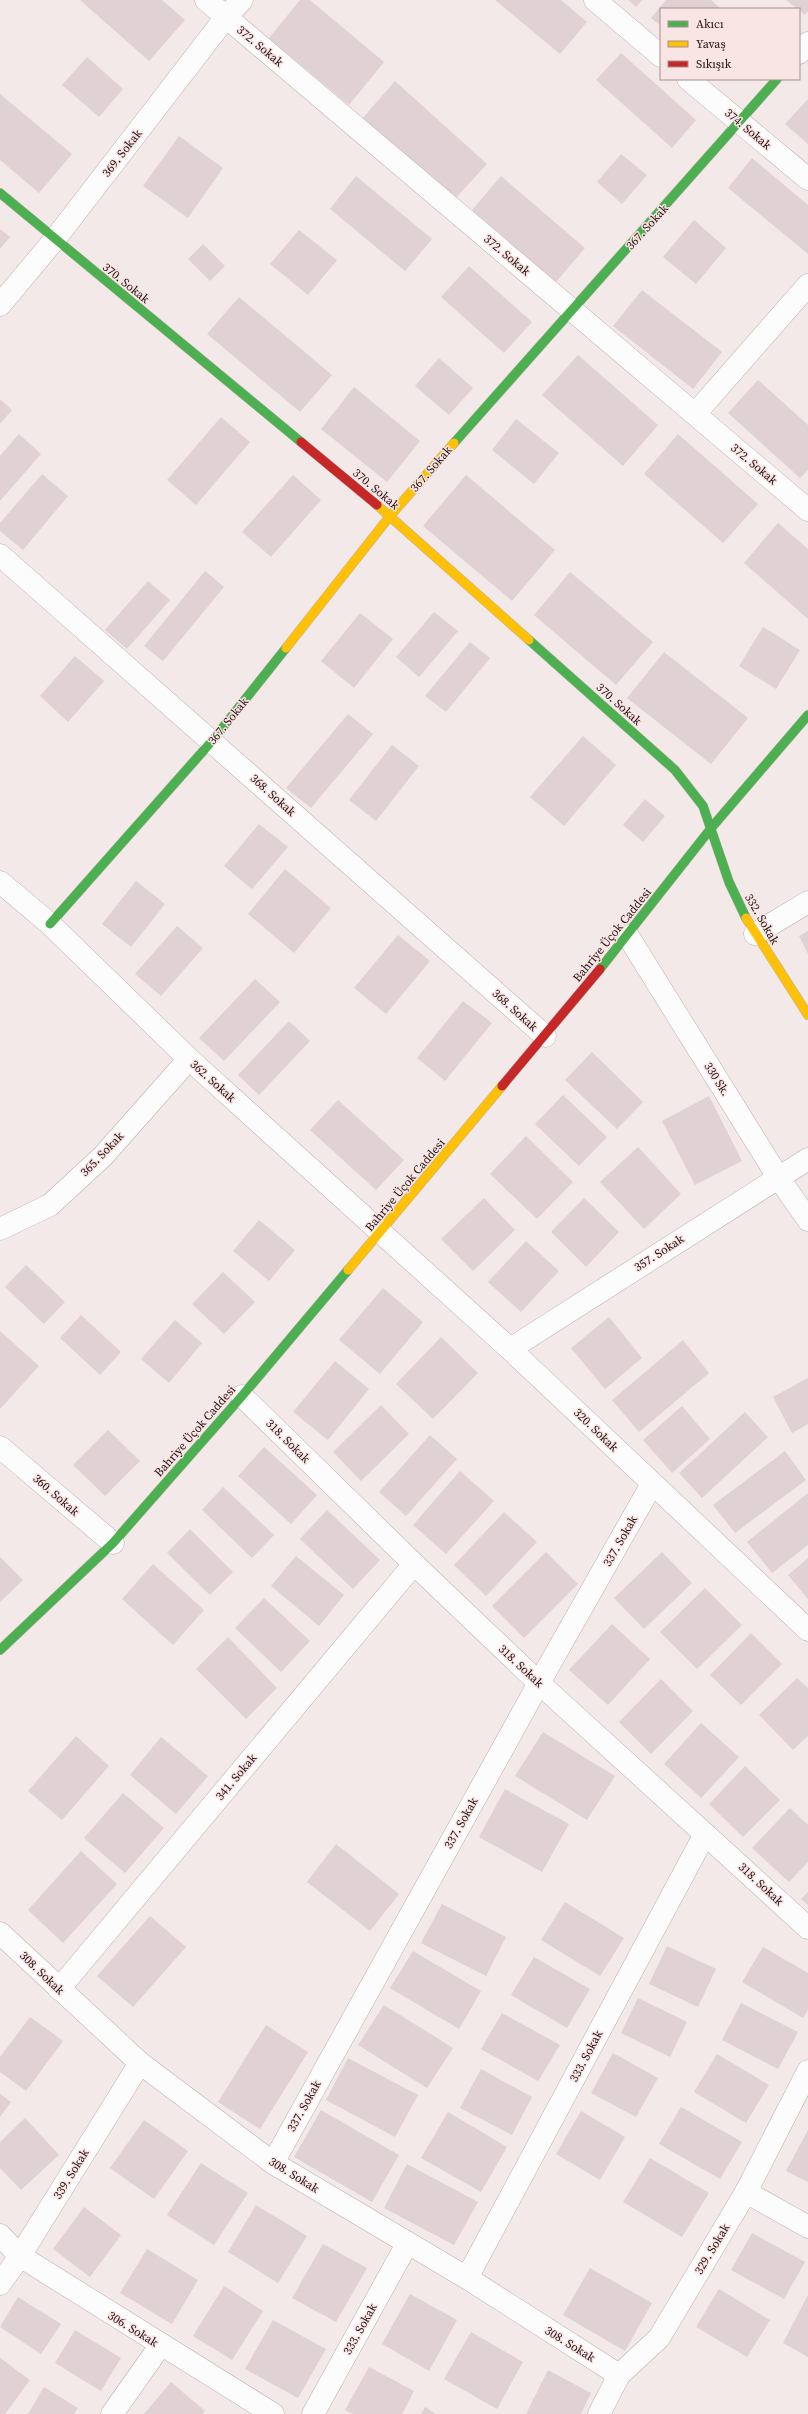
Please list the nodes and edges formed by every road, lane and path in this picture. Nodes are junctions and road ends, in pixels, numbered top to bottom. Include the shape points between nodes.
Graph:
1 (206, 0) edge
2 (242, 0) edge
3 (595, 0) edge
4 (226, 17) junction
5 (808, 43) edge
6 (800, 52) edge
7 (660, 55) edge
8 (689, 80) edge
9 (776, 80) edge
10 (740, 123) junction
11 (808, 179) edge
12 (0, 193) edge
13 (55, 240) junction
14 (808, 285) edge
15 (0, 305) edge
16 (572, 310) junction
17 (695, 414) junction
18 (808, 510) edge
19 (390, 516) junction
20 (0, 555) edge
21 (808, 716) edge
22 (212, 741) junction
23 (712, 828) junction
24 (0, 882) edge
25 (808, 902) edge
26 (50, 924) junction
27 (755, 934) junction
28 (628, 936) junction
29 (808, 1015) edge
30 (545, 1036) junction
31 (189, 1059) junction
32 (808, 1159) edge
33 (778, 1177) junction
34 (808, 1220) edge
35 (0, 1229) edge
36 (380, 1233) junction
37 (510, 1348) junction
38 (242, 1396) junction
39 (0, 1447) edge
40 (652, 1484) junction
41 (113, 1543) junction
42 (414, 1564) junction
43 (808, 1630) edge
44 (0, 1650) edge
45 (539, 1683) junction
46 (705, 1834) junction
47 (808, 1928) edge
48 (0, 1933) edge
49 (59, 1989) junction
50 (140, 2063) junction
51 (808, 2070) edge
52 (273, 2163) junction
53 (746, 2192) junction
54 (808, 2227) edge
55 (0, 2235) edge
56 (407, 2244) junction
57 (20, 2256) junction
58 (467, 2278) junction
59 (0, 2284) edge
60 (160, 2346) junction
61 (619, 2375) junction
62 (112, 2414) edge
63 (273, 2414) edge
64 (313, 2414) edge
65 (599, 2414) edge

1 - 4 street, 372. Sokak
2 - 4 street, 369. Sokak
3 - 7 street
4 - 13 street, 369. Sokak
4 - 16 street, 372. Sokak
5 - 6 street
8 - 10 street, 374. Sokak
9 - 10 street, 367. Sokak
10 - 11 street, 374. Sokak
10 - 16 street, 367. Sokak
12 - 13 street, 370. Sokak
13 - 15 street, 369. Sokak
13 - 19 street, 370. Sokak
14 - 17 street
16 - 17 street, 372. Sokak
16 - 19 street, 367. Sokak
17 - 18 street, 372. Sokak
19 - 22 street, 367. Sokak
19 - 23 street, 370. Sokak via 675,770 702,806
20 - 22 street, 368. Sokak
21 - 23 street, Bahriye Üçok Caddesi
22 - 26 street, 367. Sokak
22 - 30 street, 368. Sokak
23 - 27 street, 332. Sokak via 723,870
23 - 28 street, Bahriye Üçok Caddesi
24 - 26 street, 362. Sokak
25 - 27 street
26 - 31 street, 362. Sokak
27 - 29 street, 332. Sokak
28 - 30 street, Bahriye Üçok Caddesi
28 - 33 street, 330 Sk.
30 - 36 street, Bahriye Üçok Caddesi
31 - 35 street, 365. Sokak via 103,1156 50,1205
31 - 36 street, 362. Sokak
32 - 33 street, 357. Sokak
33 - 34 street, 330 Sk.
33 - 37 street, 357. Sokak
36 - 37 street, 320. Sokak
36 - 38 street, Bahriye Üçok Caddesi
37 - 40 street, 320. Sokak
38 - 41 street, Bahriye Üçok Caddesi
38 - 42 street, 318. Sokak
39 - 41 street, 360. Sokak
40 - 43 street, 320. Sokak
40 - 45 street, 337. Sokak
41 - 44 street, Bahriye Üçok Caddesi
42 - 45 street, 318. Sokak
42 - 49 street, 341. Sokak
45 - 46 street, 318. Sokak
45 - 52 street, 337. Sokak
46 - 47 street, 318. Sokak
46 - 58 street, 333. Sokak
48 - 49 street, 308. Sokak
49 - 50 street, 308. Sokak
50 - 52 street, 308. Sokak
50 - 57 street, 339. Sokak
51 - 53 street, 329. Sokak
52 - 56 street, 308. Sokak
53 - 54 street
53 - 61 street, 329. Sokak via 659,2338
55 - 57 street, 306. Sokak
56 - 58 street, 308. Sokak
56 - 64 street, 333. Sokak
57 - 59 street, 339. Sokak
57 - 60 street, 306. Sokak
58 - 61 street, 308. Sokak
60 - 62 street
60 - 63 street, 306. Sokak
61 - 65 street, 329. Sokak

